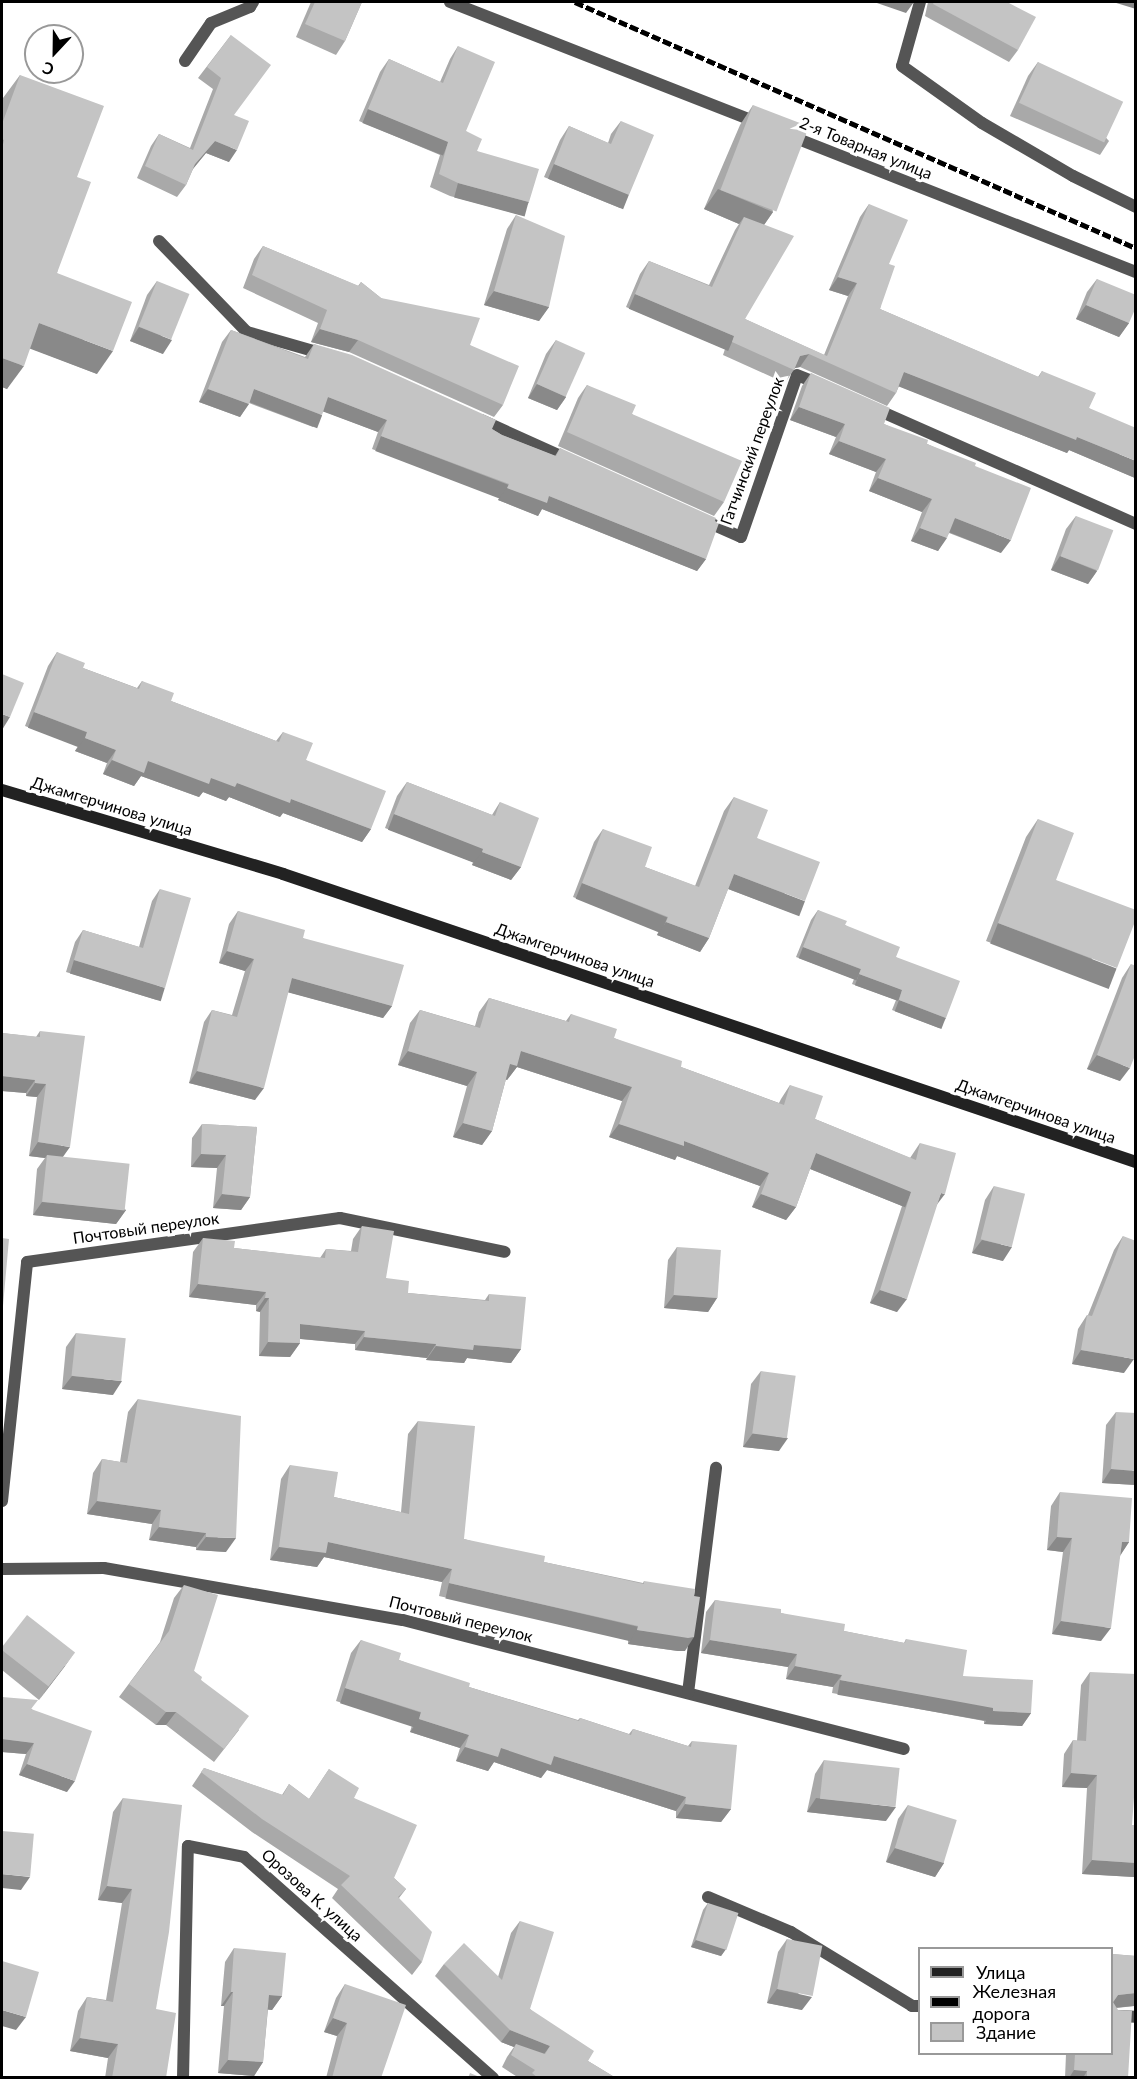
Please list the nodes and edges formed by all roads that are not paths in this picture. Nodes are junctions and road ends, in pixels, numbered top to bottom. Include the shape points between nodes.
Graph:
1 (253, 2) edge
2 (450, 2) edge
3 (920, 2) edge
4 (185, 61) dead end
5 (1136, 207) edge
6 (159, 241) dead end
7 (1136, 272) edge
8 (335, 357) edge
9 (830, 389) edge
10 (863, 404) edge
11 (474, 417) edge
12 (580, 465) edge
13 (698, 518) edge
14 (1136, 524) edge
15 (2, 790) edge
16 (1136, 1162) edge
17 (505, 1252) dead end
18 (716, 1468) dead end
19 (2, 1501) edge
20 (2, 1569) edge
21 (688, 1694) junction
22 (904, 1749) dead end
23 (708, 1897) dead end
24 (918, 2006) edge
25 (1113, 2016) edge
26 (1136, 2017) edge
27 (183, 2078) edge
28 (493, 2078) edge

1 - 4 street via 250,7 211,23
2 - 7 street, 2-я Товарная улица
3 - 5 street via 902,66 982,123
6 - 8 street via 247,332
9 - 13 street, Гатчинский переулок via 797,375 741,537
10 - 14 street
11 - 12 street
15 - 16 street, Джамгерчинова улица via 283,874
17 - 19 street, Почтовый переулок via 340,1218 27,1262
18 - 21 street
20 - 21 street, Почтовый переулок via 104,1568 403,1620
21 - 22 street, Почтовый переулок
23 - 24 street via 791,1932 912,2006
25 - 26 street
27 - 28 street, Орозова К. улица via 189,1846 244,1857

